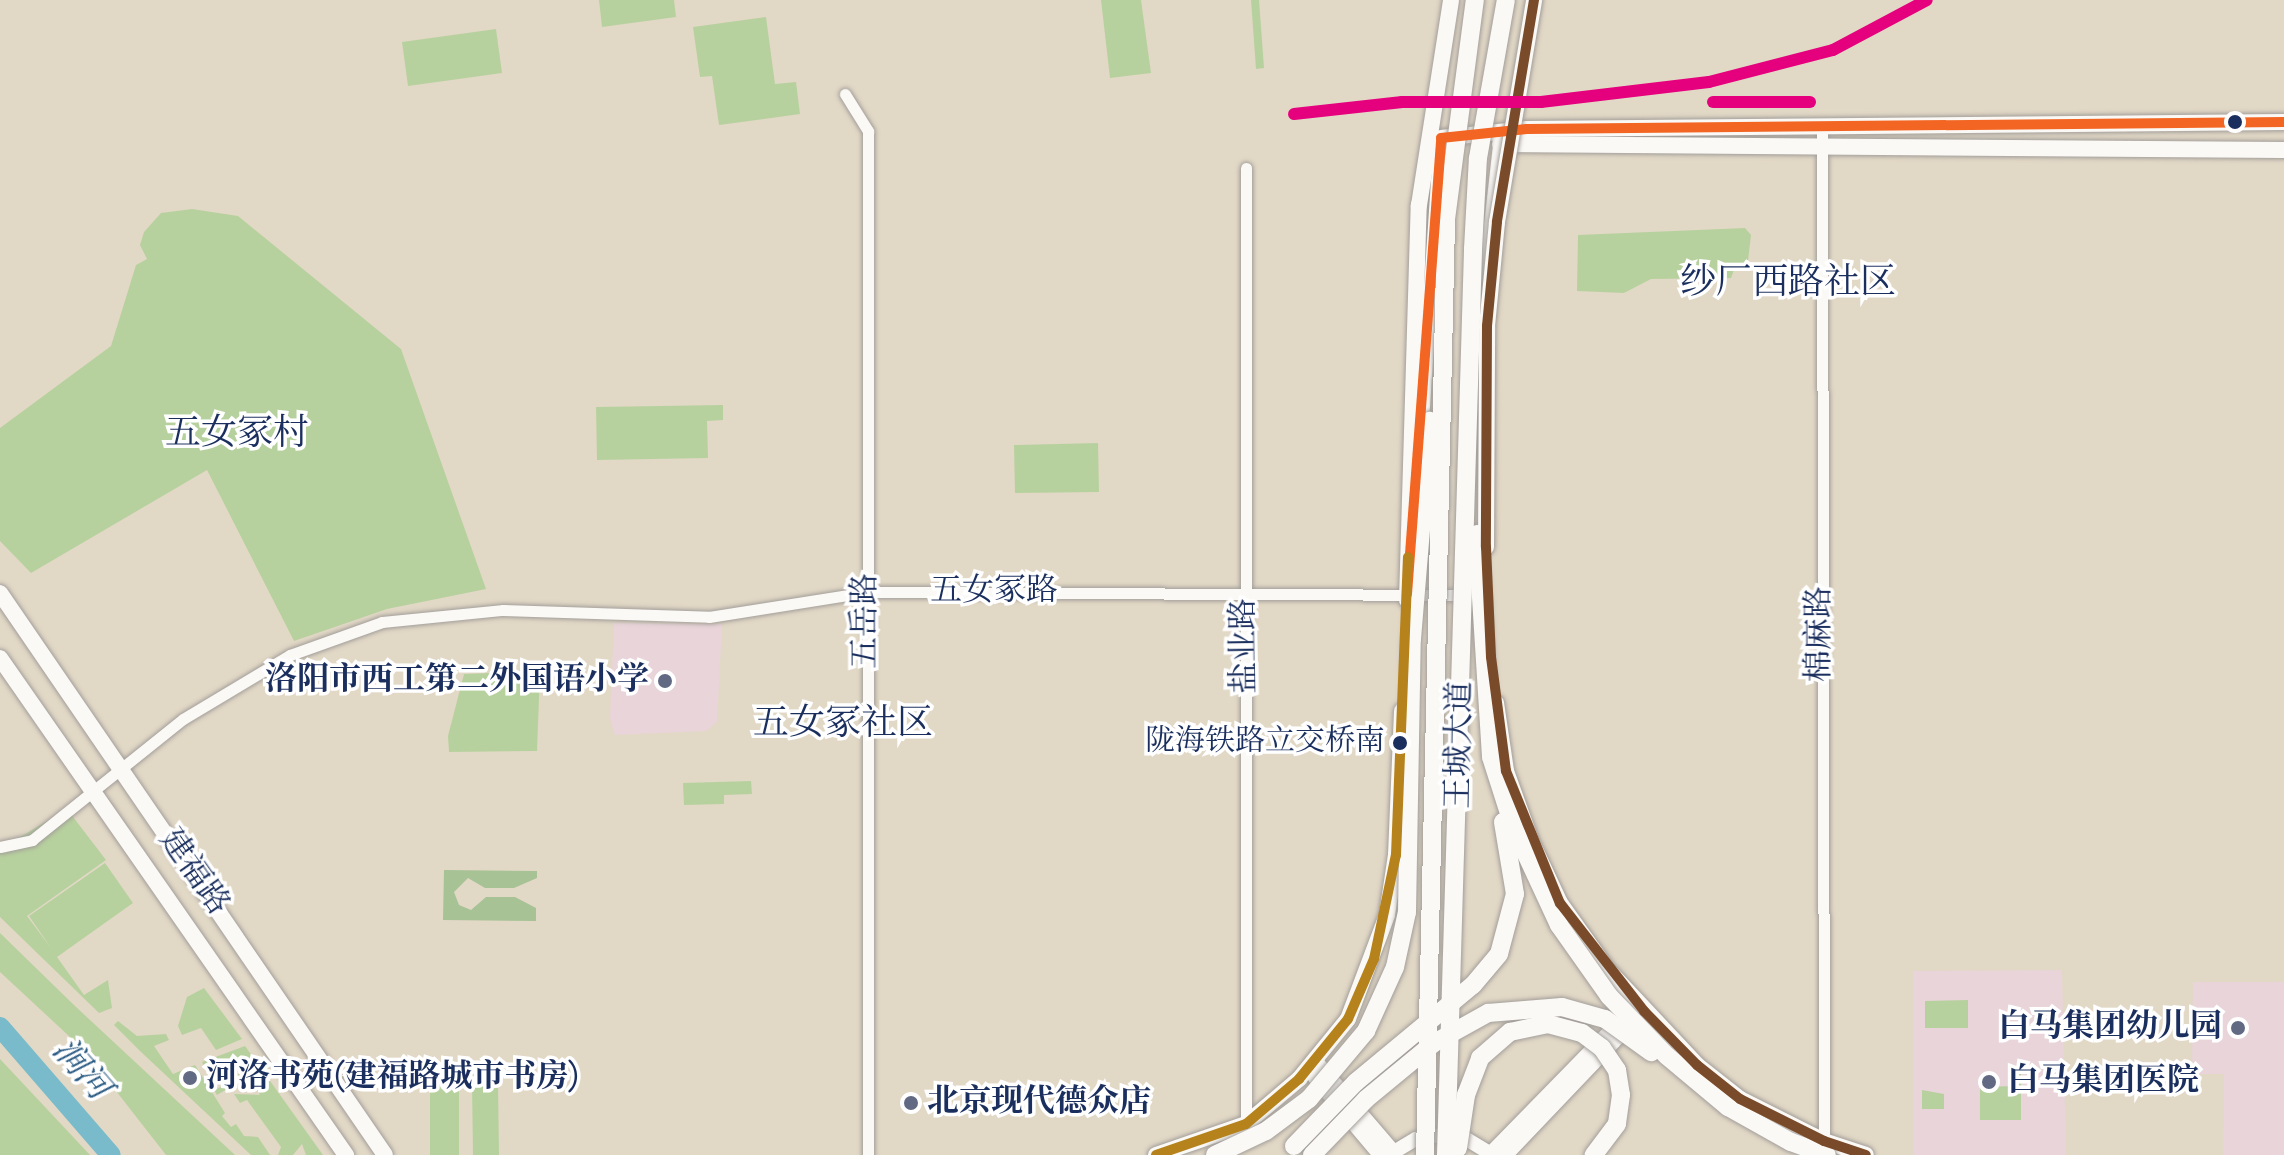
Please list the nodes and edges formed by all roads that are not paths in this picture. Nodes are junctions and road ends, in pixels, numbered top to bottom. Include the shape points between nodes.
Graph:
1 (1451, 0) edge
2 (1475, 0) edge
3 (1506, 0) edge
4 (1534, 0) edge
5 (845, 94) dead end
6 (2284, 122) edge
7 (1822, 127) junction
8 (1441, 138) joint
9 (1500, 144) joint
10 (1822, 148) junction
11 (2284, 150) edge
12 (1246, 168) dead end
13 (1446, 219) junction
14 (1473, 249) junction
15 (866, 592) junction
16 (1245, 592) junction
17 (0, 593) edge
18 (1407, 594) junction
19 (1488, 595) junction
20 (0, 658) edge
21 (1491, 757) junction
22 (121, 771) junction
23 (94, 791) junction
24 (0, 847) edge
25 (1641, 1007) junction
26 (1311, 1065) junction
27 (1426, 1081) junction
28 (1728, 1107) junction
29 (1246, 1124) junction
30 (1294, 1146) dead end
31 (1826, 1148) edge
32 (1387, 1154) edge
33 (1497, 1154) edge
34 (346, 1155) edge
35 (385, 1155) edge
36 (868, 1155) edge
37 (1156, 1155) edge
38 (1215, 1155) edge
39 (1312, 1155) edge
40 (1416, 1155) edge
41 (1425, 1155) edge
42 (1446, 1155) edge
43 (1458, 1155) edge
44 (1594, 1155) edge
45 (1866, 1155) edge

1 - 18 main road via 1419,205
2 - 13 highway, bridge
3 - 14 highway, bridge via 1478,158
4 - 19 main road, bridge via 1497,222 1487,326
5 - 15 street, 五岳路 via 868,131
6 - 7 main road
7 - 8 main road via 1503,129
7 - 10 street, 棉麻路
8 - 18 street
9 - 10 main road
9 - 19 street via 1483,284 1479,547
10 - 11 main road
10 - 31 street, 棉麻路
12 - 16 street, 盐业路
13 - 27 highway, 王城大道, bridge
13 - 38 highway, bridge via 1412,639 1407,912 1395,967 1366,1031 1309,1099 1266,1131
14 - 21 highway, bridge via 1477,532
14 - 42 highway, 王城大道, bridge
15 - 16 street, 五女冢路
15 - 22 street, 五女冢路 via 709,617 503,610 382,622 290,655 183,719
15 - 36 street, 五岳路
16 - 18 street, 五女冢路
16 - 29 street, 盐业路 via 1250,972
17 - 22 main road, 建福路
18 - 19 street, 五女冢路
18 - 26 main road via 1396,855 1387,915 1348,1019
19 - 25 main road via 1499,735 1526,829 1560,903
20 - 23 main road, 建福路
21 - 28 highway, bridge via 1513,826 1559,925 1609,996 1667,1056
21 - 30 highway, bridge via 1515,894 1499,954 1473,985 1356,1082
22 - 23 street, 五女冢路
22 - 35 main road, 建福路
23 - 24 street, 五女冢路 via 32,840
23 - 34 main road, 建福路
25 - 31 main road via 1697,1065 1740,1099
25 - 33 street
26 - 29 main road
26 - 32 street
27 - 40 highway, bridge
27 - 41 highway, 王城大道, bridge
28 - 31 highway, bridge via 1791,1142
28 - 39 highway, bridge via 1605,1019 1562,1007 1525,1006 1488,1013 1434,1043 1366,1099
29 - 37 main road
31 - 45 main road
32 - 33 street via 1416,1139 1442,1135
43 - 44 highway, bridge via 1463,1107 1480,1058 1510,1032 1548,1024 1582,1033 1602,1048 1617,1070 1617,1124

